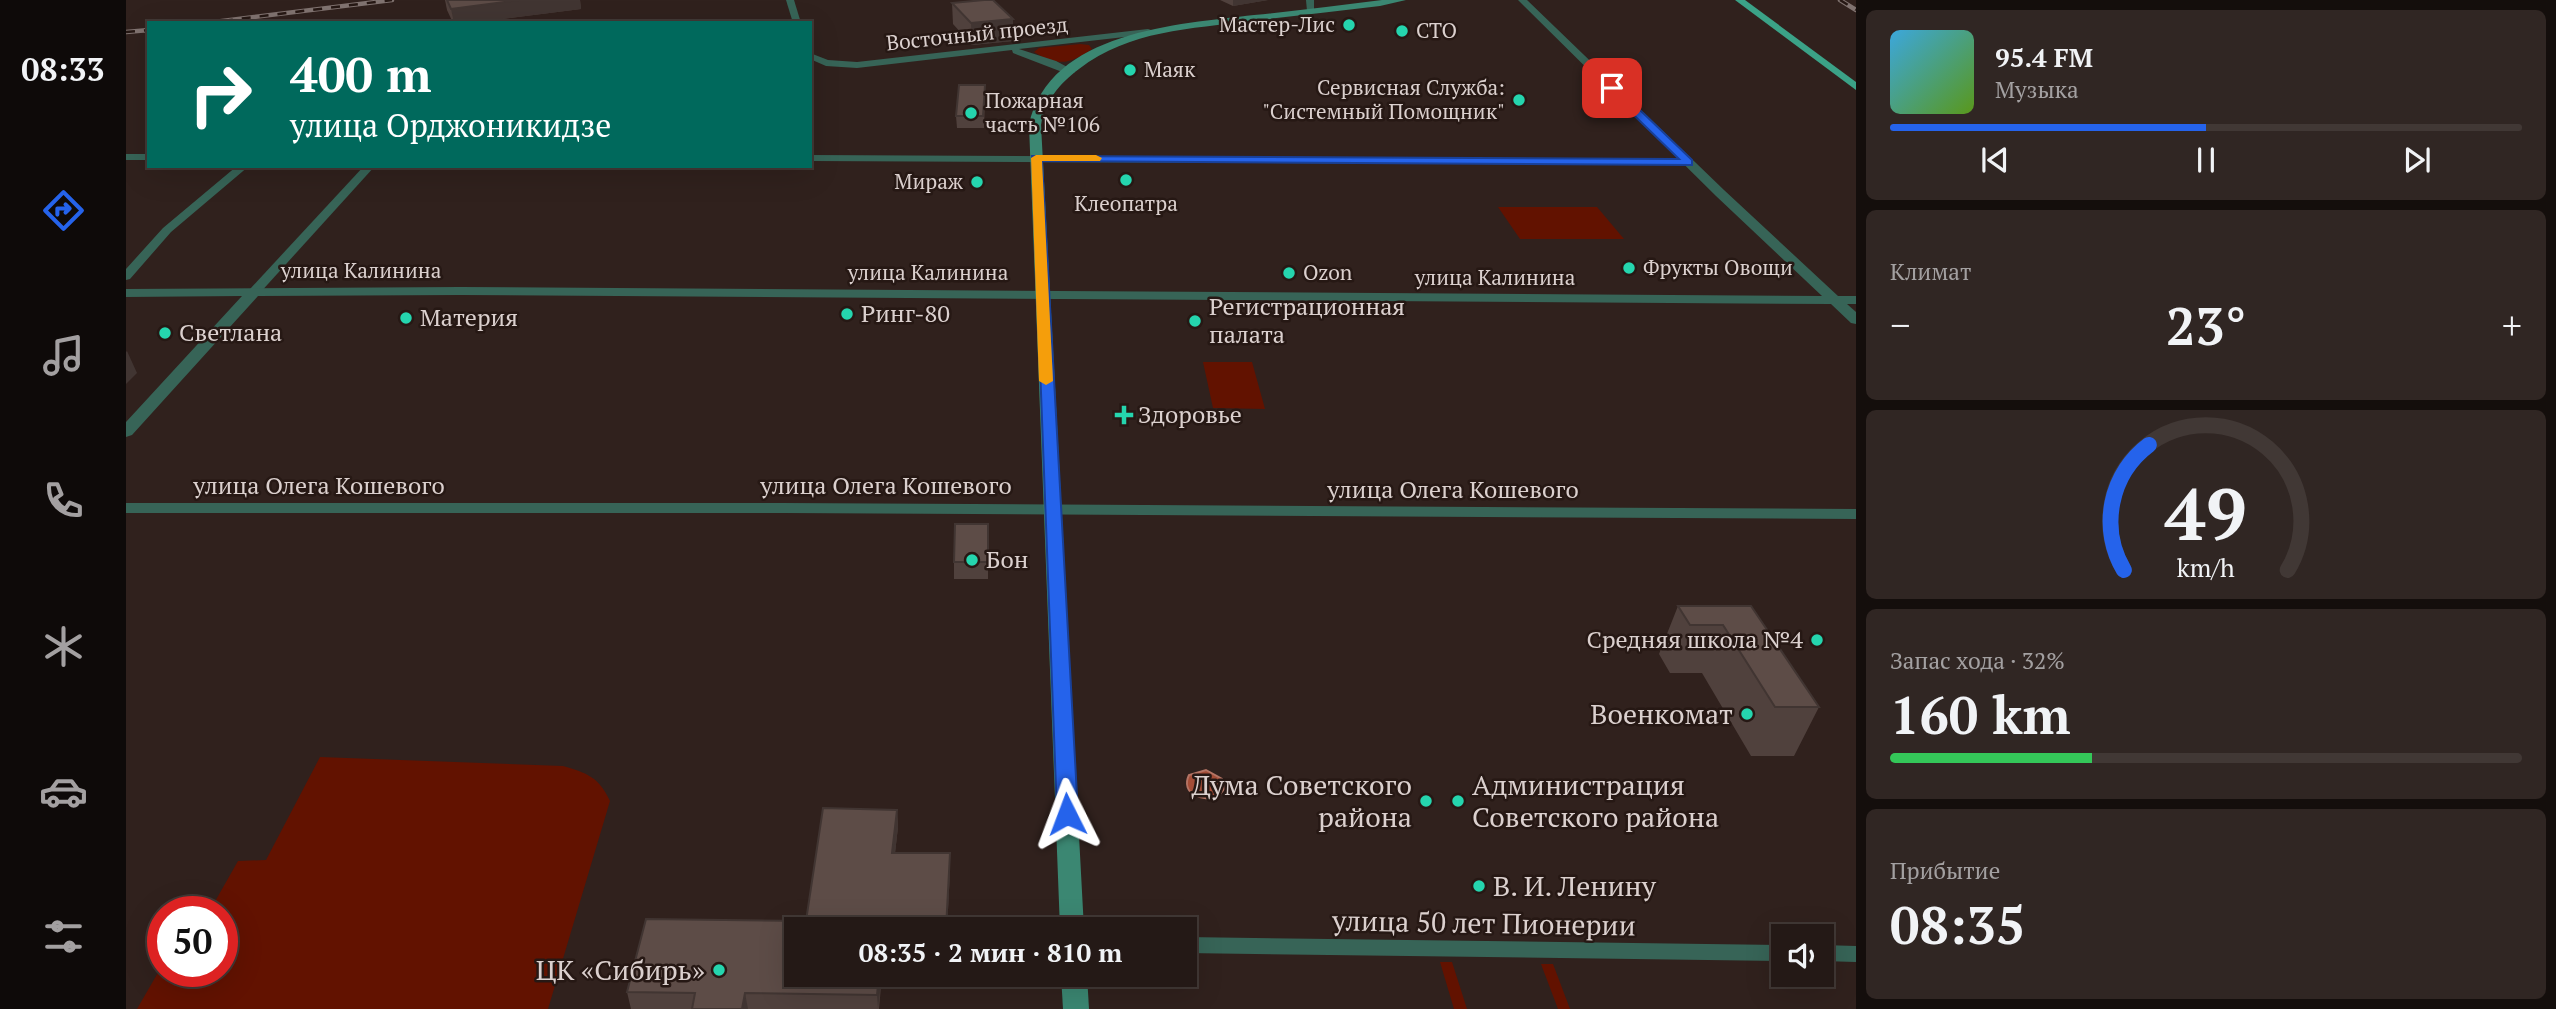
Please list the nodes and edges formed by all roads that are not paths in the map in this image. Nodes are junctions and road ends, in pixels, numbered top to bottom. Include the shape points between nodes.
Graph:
1 (790, 0) edge
2 (1310, 0) edge
3 (1402, 0) edge
4 (1522, 0) edge
5 (1739, 0) edge
6 (1311, 11) junction
7 (796, 21) edge
8 (1148, 32) junction
9 (1007, 49) junction
10 (812, 58) edge
11 (1070, 72) junction
12 (1856, 87) edge
13 (126, 157) edge
14 (147, 157) edge
15 (812, 158) edge
16 (1036, 158) junction
17 (1689, 162) junction
18 (242, 168) edge
19 (368, 168) edge
20 (126, 275) edge
21 (254, 292) junction
22 (126, 293) edge
23 (1041, 295) junction
24 (1835, 300) junction
25 (1856, 300) edge
26 (1856, 320) edge
27 (126, 432) edge
28 (126, 509) edge
29 (1053, 510) junction
30 (1856, 514) edge
31 (1071, 917) edge
32 (1197, 945) edge
33 (1771, 953) edge
34 (1834, 954) edge
35 (1856, 954) edge
36 (1075, 987) edge
37 (1076, 1009) edge

1 - 7 street
2 - 6 street
3 - 6 main road
4 - 17 street
5 - 12 main road
6 - 8 main road
8 - 9 street, Восточный проезд
8 - 11 main road via 1114,44
9 - 10 street, Восточный проезд via 857,65
9 - 11 street
11 - 16 main road via 1047,93 1037,110
13 - 14 street
15 - 16 street
16 - 17 street
16 - 23 main road
17 - 24 street
18 - 20 street via 167,230
19 - 21 street
21 - 22 street, улица Калинина
21 - 23 street, улица Калинина
21 - 27 street
23 - 24 street, улица Калинина
23 - 29 main road
24 - 25 street, улица Калинина
24 - 26 street
28 - 29 street, улица Олега Кошевого
29 - 30 street, улица Олега Кошевого
29 - 31 main road
32 - 33 street, улица 50 лет Пионерии
34 - 35 street
36 - 37 main road

